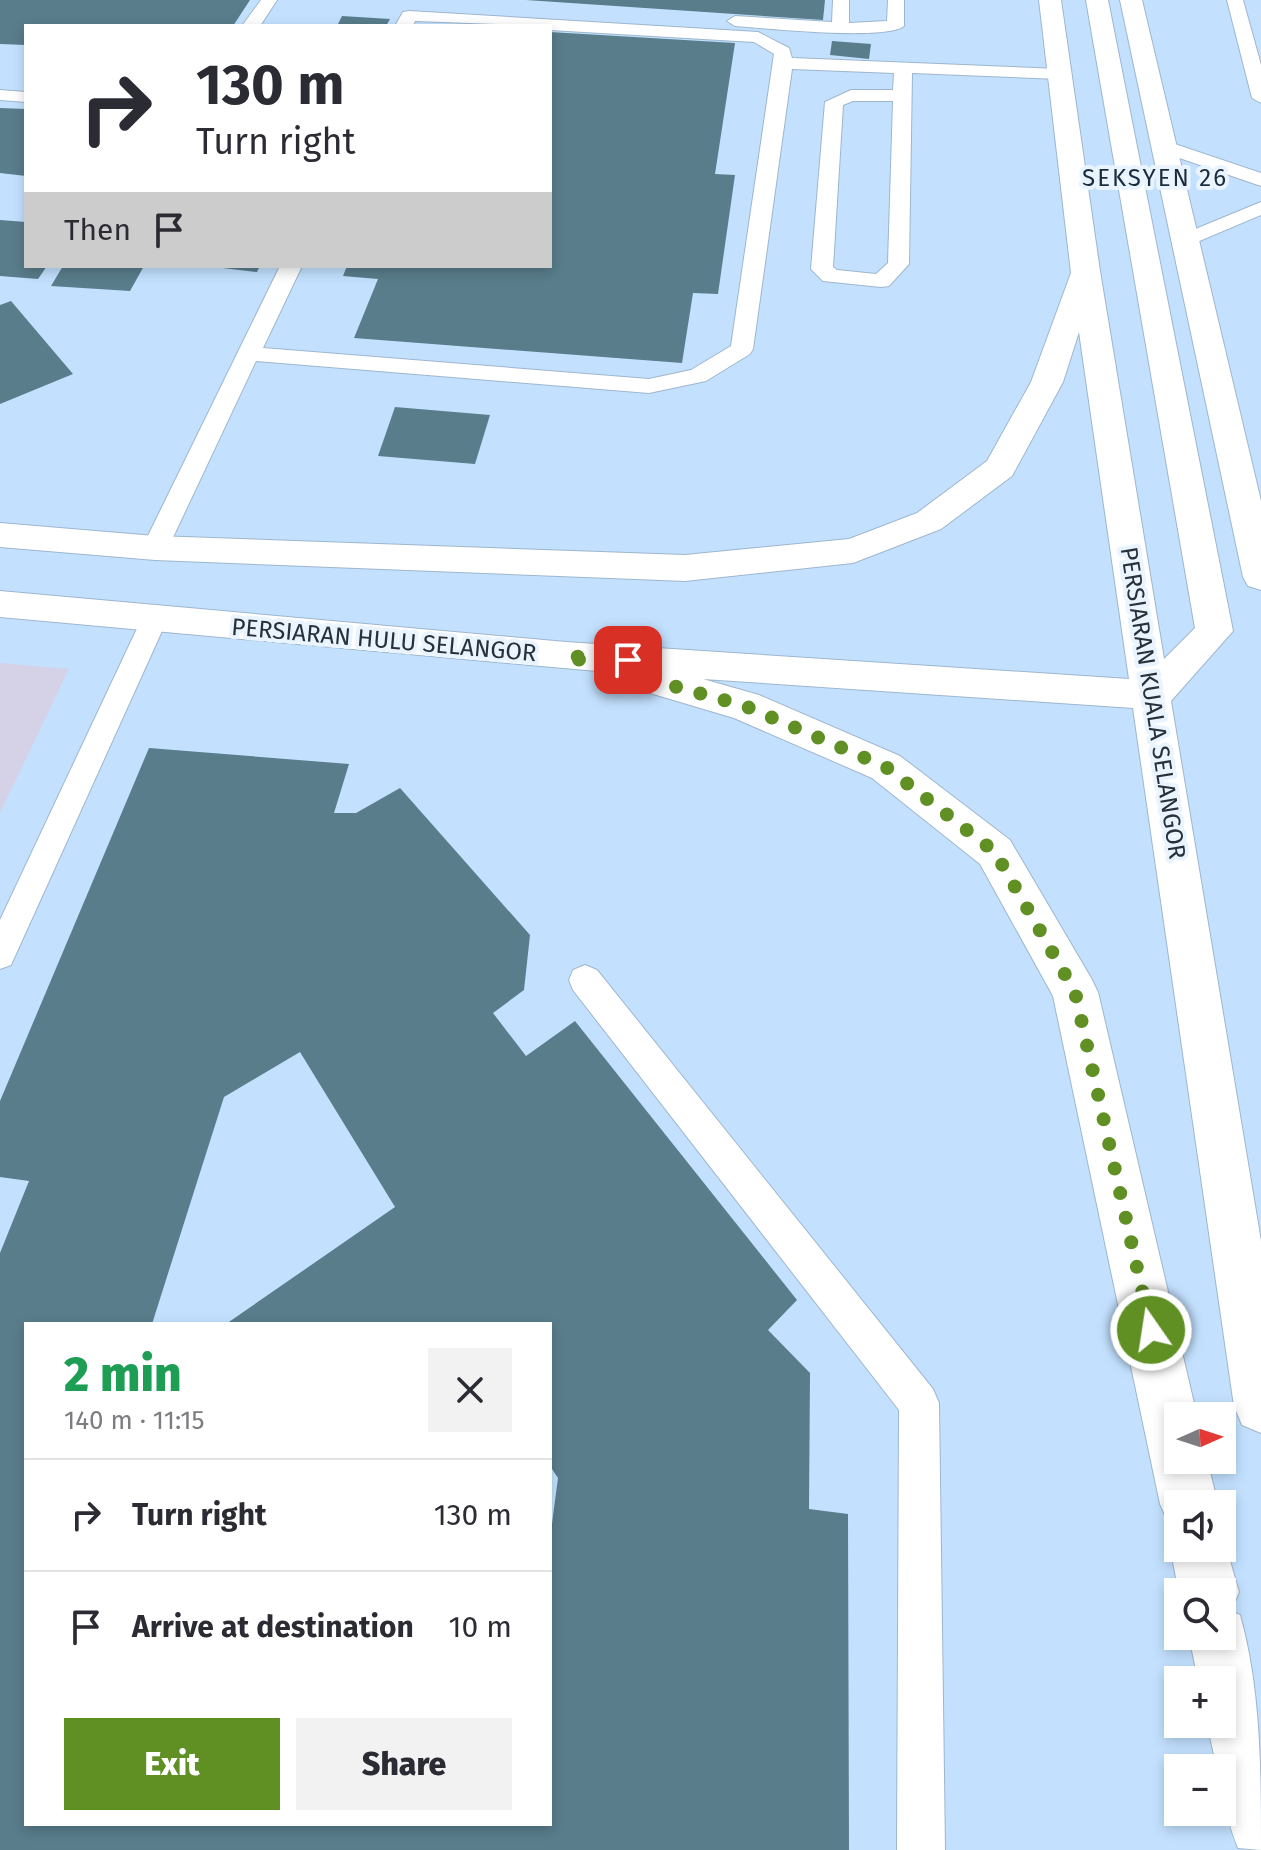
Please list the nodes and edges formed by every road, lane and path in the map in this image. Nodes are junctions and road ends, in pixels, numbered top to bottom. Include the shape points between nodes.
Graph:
1 (269, 0) edge
2 (429, 0) edge
3 (841, 0) edge
4 (896, 0) edge
5 (1050, 0) edge
6 (1097, 0) edge
7 (1131, 0) edge
8 (1235, 0) edge
9 (252, 24) edge
10 (405, 24) edge
11 (542, 24) edge
12 (552, 25) edge
13 (840, 28) junction
14 (784, 63) junction
15 (903, 68) junction
16 (1059, 74) junction
17 (0, 95) edge
18 (903, 96) junction
19 (24, 97) edge
20 (1261, 98) edge
21 (1163, 146) junction
22 (1261, 180) edge
23 (1261, 208) edge
24 (1183, 241) junction
25 (290, 268) edge
26 (1085, 271) junction
27 (250, 354) junction
28 (0, 535) edge
29 (155, 548) junction
30 (1261, 577) edge
31 (0, 604) edge
32 (154, 620) junction
33 (566, 656) junction
34 (1153, 695) junction
35 (0, 955) edge
36 (585, 980) dead end
37 (1167, 1402) edge
38 (1261, 1406) edge
39 (1222, 1650) edge
40 (1261, 1825) edge
41 (921, 1850) edge

1 - 9 lane
2 - 13 lane
3 - 13 lane
4 - 13 lane via 895,26
5 - 16 main road, PERSIARAN KUALA SELANGOR
6 - 34 main road via 1214,631
7 - 21 main road
8 - 20 lane
10 - 11 lane via 409,16
12 - 14 lane via 758,37 783,52
14 - 15 lane
14 - 27 lane via 742,349 698,376 649,386
15 - 16 lane
15 - 18 lane
16 - 26 main road, PERSIARAN KUALA SELANGOR
17 - 19 lane
18 - 18 lane via 898,264 881,281 831,276 822,269 834,102 851,95
21 - 22 lane
21 - 24 main road
23 - 24 lane
24 - 30 main road
25 - 27 lane
26 - 29 main road via 1047,382 1000,468 929,521 853,551 685,568
26 - 34 main road, PERSIARAN KUALA SELANGOR
27 - 29 lane
28 - 29 main road
31 - 32 main road, PERSIARAN HULU SELANGOR
32 - 33 main road, PERSIARAN HULU SELANGOR
32 - 35 lane
33 - 34 main road, PERSIARAN HULU SELANGOR
33 - 37 main road via 745,706 886,767 995,852 1075,992
34 - 38 main road, PERSIARAN KUALA SELANGOR
36 - 41 lane via 919,1403
39 - 40 main road

